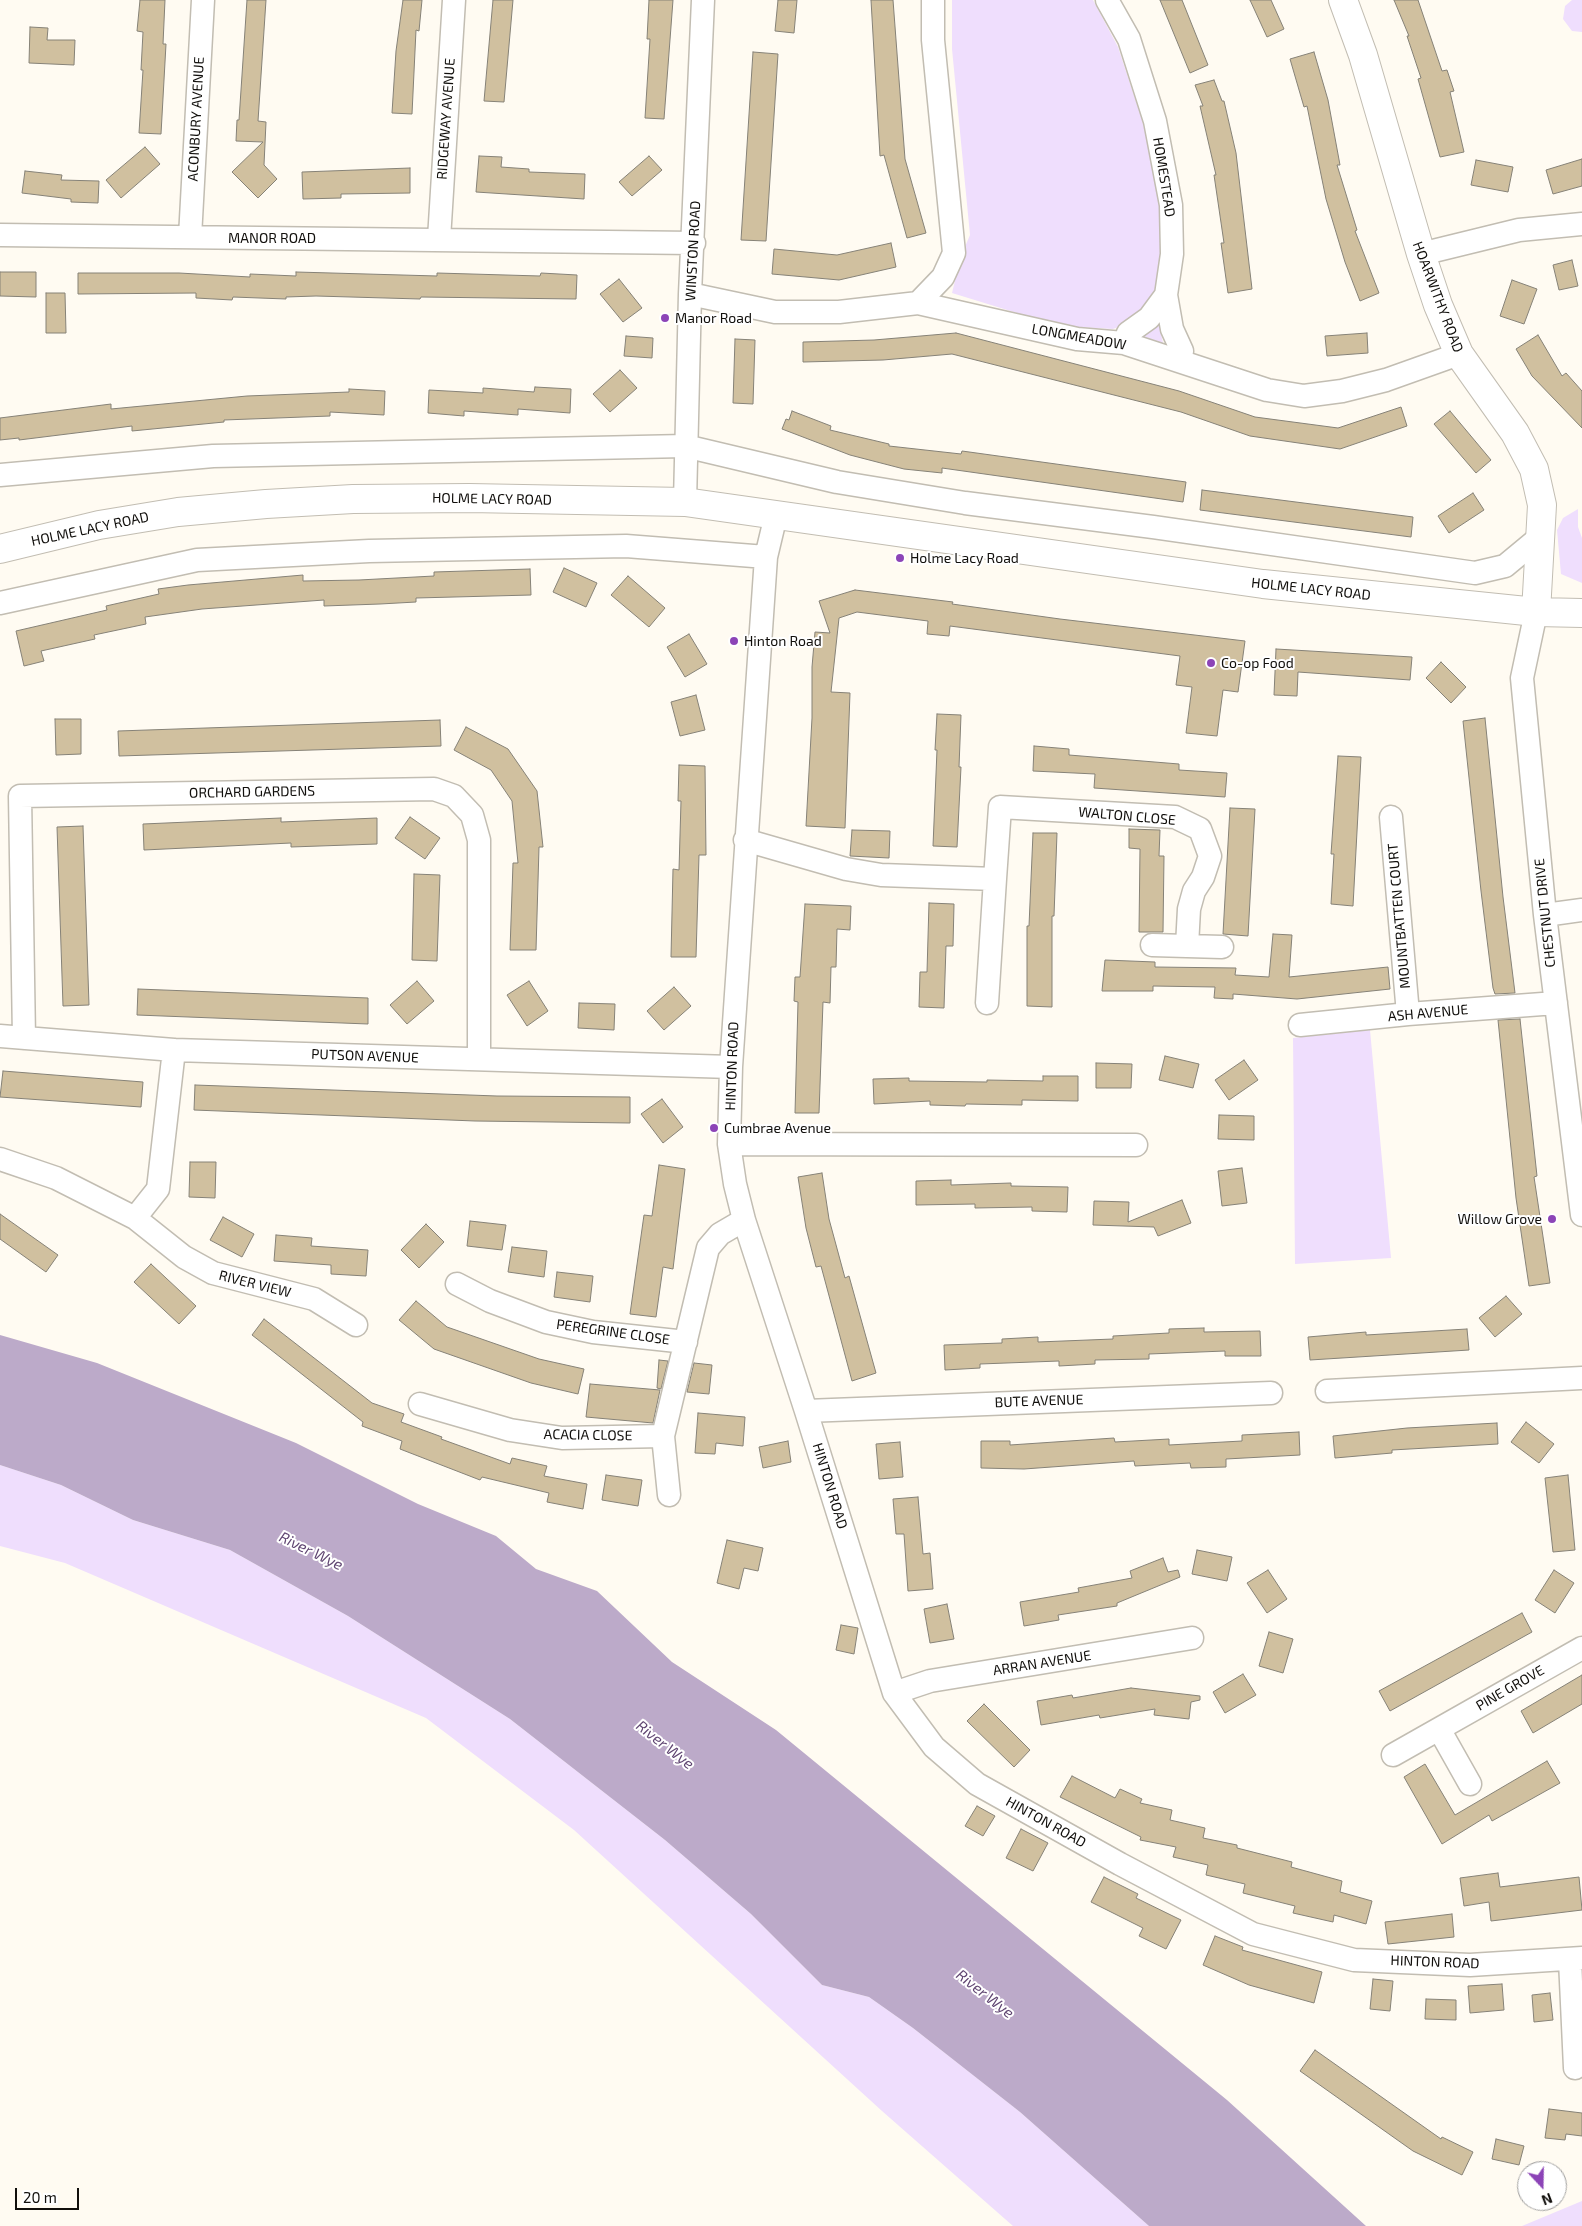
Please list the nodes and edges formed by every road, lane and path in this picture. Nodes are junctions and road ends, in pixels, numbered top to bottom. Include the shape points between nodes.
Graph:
1 (202, 0) edge
2 (454, 0) edge
3 (703, 0) edge
4 (933, 0) edge
5 (1107, 0) edge
6 (1343, 0) edge
7 (1582, 224) edge
8 (0, 235) edge
9 (190, 237) junction
10 (439, 239) junction
11 (694, 243) junction
12 (1420, 254) junction
13 (690, 294) junction
14 (1166, 295) junction
15 (918, 303) junction
16 (1124, 343) junction
17 (1459, 354) junction
18 (1180, 360) junction
19 (685, 446) junction
20 (0, 475) edge
21 (685, 502) junction
22 (776, 516) junction
23 (1540, 537) junction
24 (0, 549) edge
25 (766, 557) junction
26 (0, 603) edge
27 (1536, 612) junction
28 (1582, 613) edge
29 (1390, 817) dead end
30 (745, 840) junction
31 (995, 879) junction
32 (1582, 910) edge
33 (1544, 915) junction
34 (1152, 945) dead end
35 (1188, 946) junction
36 (1222, 948) dead end
37 (987, 1003) dead end
38 (1556, 1003) junction
39 (1408, 1014) junction
40 (1300, 1026) dead end
41 (0, 1036) edge
42 (24, 1038) junction
43 (174, 1050) junction
44 (479, 1059) junction
45 (731, 1067) junction
46 (730, 1144) junction
47 (1136, 1145) dead end
48 (0, 1159) edge
49 (1581, 1202) edge
50 (135, 1218) junction
51 (744, 1220) junction
52 (457, 1284) dead end
53 (356, 1325) dead end
54 (686, 1342) junction
55 (1582, 1378) edge
56 (1327, 1391) dead end
57 (1271, 1393) dead end
58 (420, 1404) dead end
59 (806, 1411) junction
60 (663, 1436) junction
61 (669, 1495) dead end
62 (1192, 1638) dead end
63 (1582, 1648) edge
64 (894, 1693) junction
65 (1438, 1729) junction
66 (1393, 1755) dead end
67 (1470, 1784) dead end
68 (1576, 1959) edge
69 (1575, 2068) dead end

1 - 9 street, ACONBURY AVENUE
2 - 10 street, RIDGEWAY AVENUE
3 - 11 street, WINSTON ROAD
4 - 15 street via 935,68 954,253 942,277
5 - 14 street, HOMESTEAD via 1129,39 1155,121 1171,205 1172,254
6 - 12 street, HOARWITHY ROAD via 1363,56
7 - 12 street via 1519,230
8 - 9 street, MANOR ROAD
9 - 10 street, MANOR ROAD
10 - 11 street, MANOR ROAD
11 - 13 street, WINSTON ROAD
12 - 17 street, HOARWITHY ROAD
13 - 15 street, LONGMEADOW via 775,312 840,312
13 - 19 street, WINSTON ROAD
14 - 16 street via 1149,318 1128,333
14 - 18 street, HOMESTEAD via 1172,329 1182,351
15 - 16 street, LONGMEADOW via 1076,339
16 - 18 street, LONGMEADOW
17 - 18 street, LONGMEADOW via 1369,384 1304,396 1267,390
17 - 23 street, HOARWITHY ROAD via 1515,433 1534,469 1542,505
19 - 20 street via 213,456
19 - 21 street, WINSTON ROAD
19 - 23 street via 837,482 965,503 1153,526 1475,573 1505,566
21 - 22 street, HOLME LACY ROAD
21 - 24 street, HOLME LACY ROAD via 469,498 266,504 178,512 99,525
22 - 25 street, HINTON ROAD
22 - 27 street, HOLME LACY ROAD via 1263,584
23 - 27 street, HOARWITHY ROAD
25 - 26 street via 626,546 197,560
25 - 30 street, HINTON ROAD
27 - 28 street, HOLME LACY ROAD
27 - 33 street, CHESTNUT DRIVE via 1522,678
29 - 39 street, MOUNTBATTEN COURT
30 - 31 street via 846,869 881,875
30 - 45 street, HINTON ROAD
31 - 35 street, WALTON CLOSE via 1000,806 1175,817 1200,829 1210,856 1189,909
31 - 37 street, WALTON CLOSE
32 - 33 street
33 - 38 street, CHESTNUT DRIVE
34 - 35 street
35 - 36 street
38 - 39 street, ASH AVENUE
38 - 49 street, CHESTNUT DRIVE
39 - 40 street, ASH AVENUE
41 - 42 street, PUTSON AVENUE
42 - 43 street, PUTSON AVENUE
42 - 44 street, ORCHARD GARDENS via 20,796 434,789 454,796 472,815 480,840
43 - 44 street, PUTSON AVENUE
43 - 50 street via 158,1189
44 - 45 street, PUTSON AVENUE
45 - 46 street, HINTON ROAD
46 - 47 street
46 - 51 street, HINTON ROAD
48 - 50 street, RIVER VIEW via 56,1178
50 - 53 street, RIVER VIEW via 184,1257 213,1273 314,1299
51 - 54 street via 720,1234 708,1248
51 - 59 street, HINTON ROAD
52 - 54 street, PEREGRINE CLOSE via 490,1301 546,1322 593,1332
54 - 60 street
55 - 56 street
57 - 59 street, BUTE AVENUE
58 - 60 street, ACACIA CLOSE via 510,1430 554,1437
59 - 64 street, HINTON ROAD
60 - 61 street
62 - 64 street, ARRAN AVENUE via 930,1682
63 - 65 street, PINE GROVE
64 - 68 street, HINTON ROAD via 934,1747 977,1784 1253,1934 1354,1960 1470,1965
65 - 66 street, PINE GROVE
65 - 67 street
68 - 69 street

